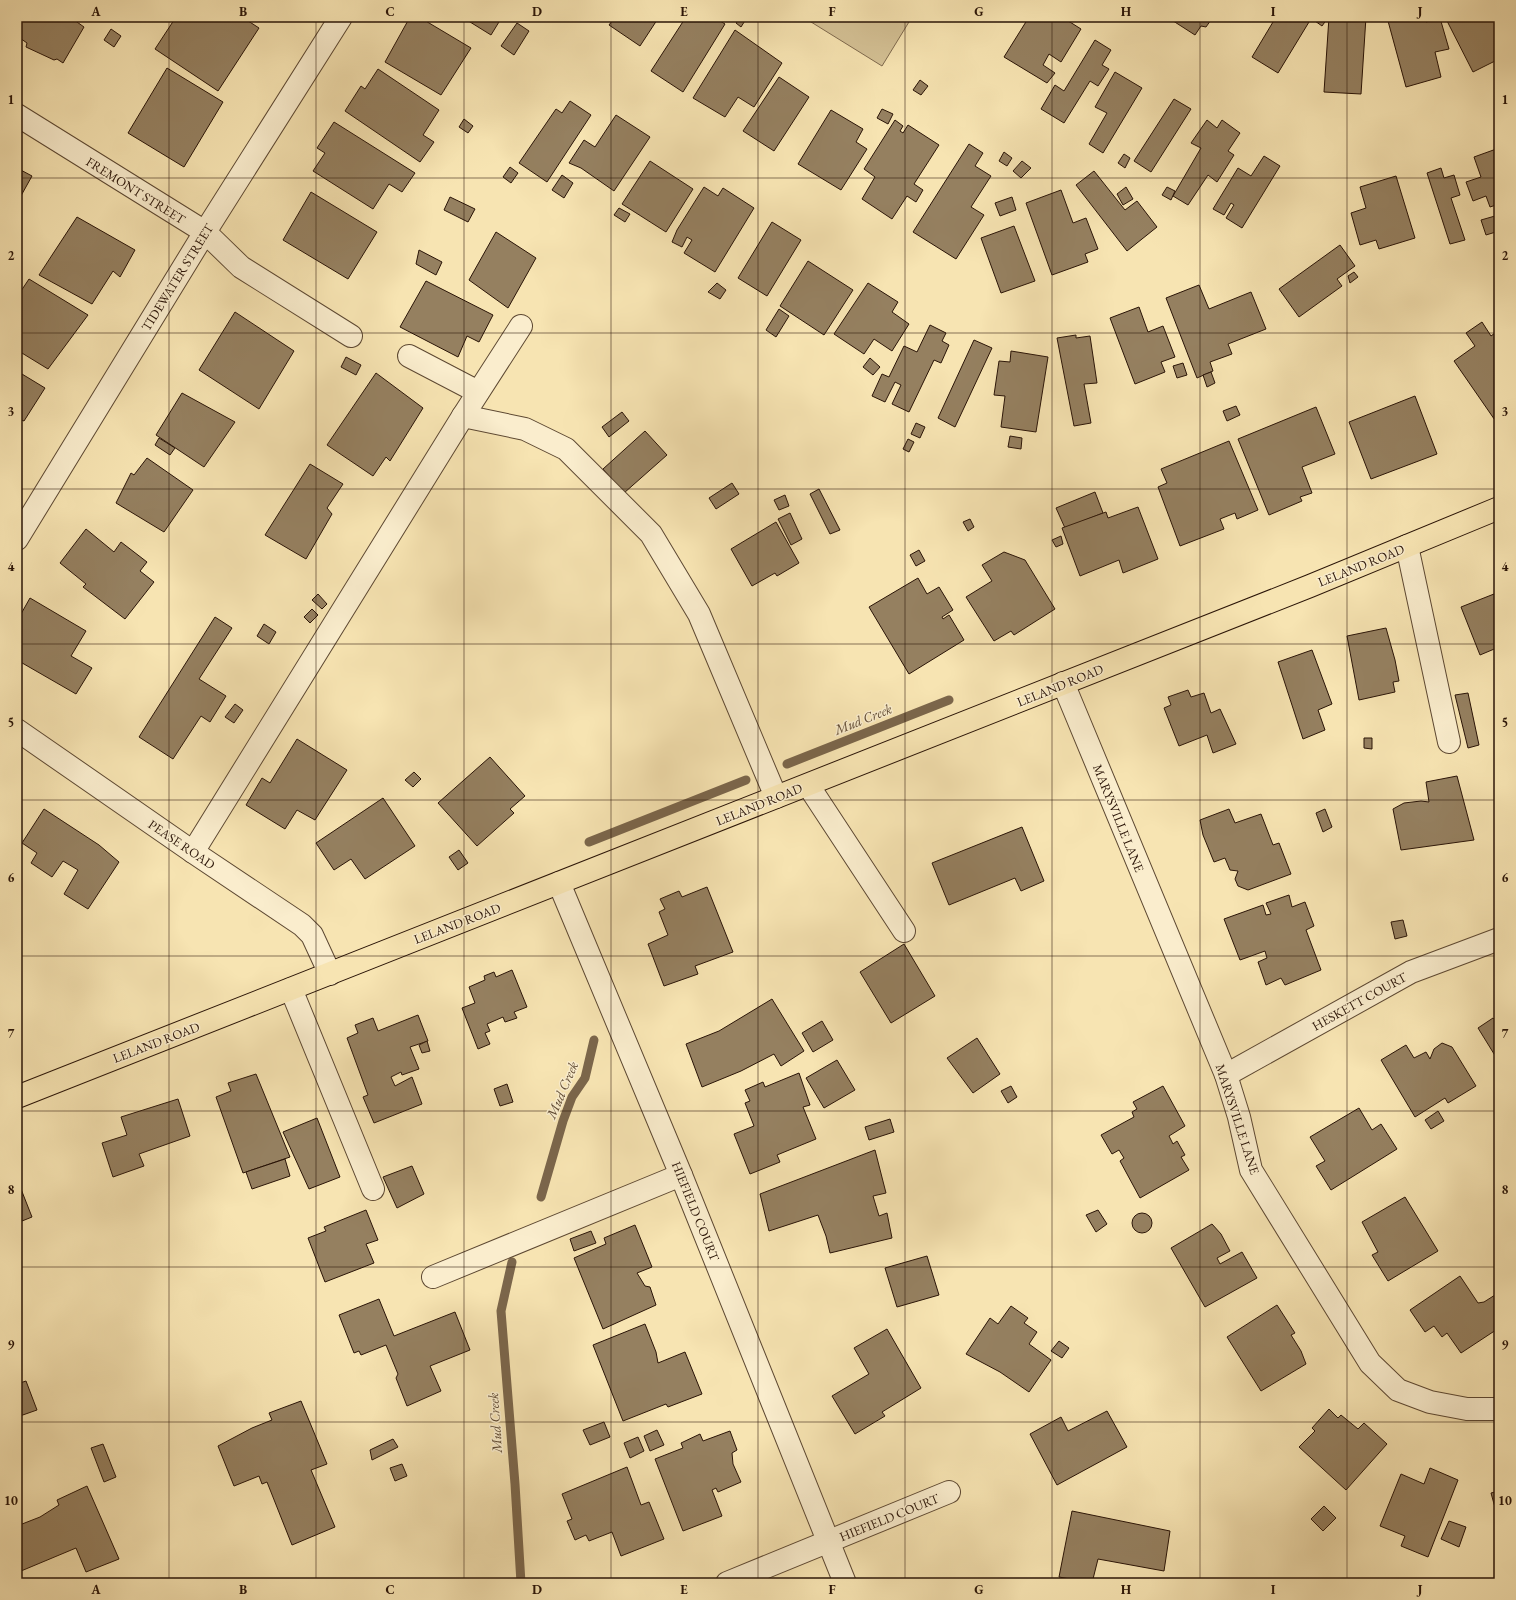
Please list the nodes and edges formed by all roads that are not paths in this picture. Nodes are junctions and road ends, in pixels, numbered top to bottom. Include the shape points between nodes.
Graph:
1 (341, 17) edge
2 (17, 115) edge
3 (205, 232) junction
4 (521, 326) dead end
5 (351, 336) dead end
6 (409, 356) dead end
7 (478, 392) junction
8 (463, 416) junction
9 (1499, 508) edge
10 (17, 539) edge
11 (1407, 546) junction
12 (1063, 683) junction
13 (17, 730) edge
14 (1449, 742) dead end
15 (808, 784) junction
16 (776, 797) junction
17 (193, 852) junction
18 (559, 883) junction
19 (904, 931) dead end
20 (1499, 939) edge
21 (330, 974) junction
22 (291, 989) junction
23 (1226, 1076) junction
24 (17, 1097) edge
25 (681, 1175) junction
26 (373, 1189) dead end
27 (432, 1277) dead end
28 (1499, 1409) edge
29 (949, 1492) dead end
30 (828, 1541) junction
31 (727, 1583) edge
32 (845, 1583) edge

1 - 3 street, TIDEWATER STREET
2 - 3 street, FREMONT STREET
3 - 5 street, FREMONT STREET via 242,267
3 - 10 street, TIDEWATER STREET
4 - 7 street
6 - 7 street
7 - 8 street
8 - 16 street via 525,429 566,449 651,534 699,614
8 - 17 street
9 - 11 main road, LELAND ROAD
11 - 12 main road, LELAND ROAD
11 - 14 street
12 - 15 main road, LELAND ROAD
12 - 23 street, MARYSVILLE LANE
13 - 17 street, PEASE ROAD
15 - 16 main road, LELAND ROAD
15 - 19 street
16 - 18 main road, LELAND ROAD
17 - 21 street, PEASE ROAD via 302,925 312,935
18 - 21 main road, LELAND ROAD
18 - 25 street, HIEFIELD COURT
20 - 23 street, HESKETT COURT via 1411,972
21 - 22 main road, LELAND ROAD
22 - 24 main road, LELAND ROAD
22 - 26 street
23 - 28 street, MARYSVILLE LANE via 1239,1117 1251,1170 1370,1363 1398,1390 1430,1402 1467,1409
25 - 27 street
25 - 30 street, HIEFIELD COURT
29 - 30 street, HIEFIELD COURT
30 - 31 street
30 - 32 street, HIEFIELD COURT

